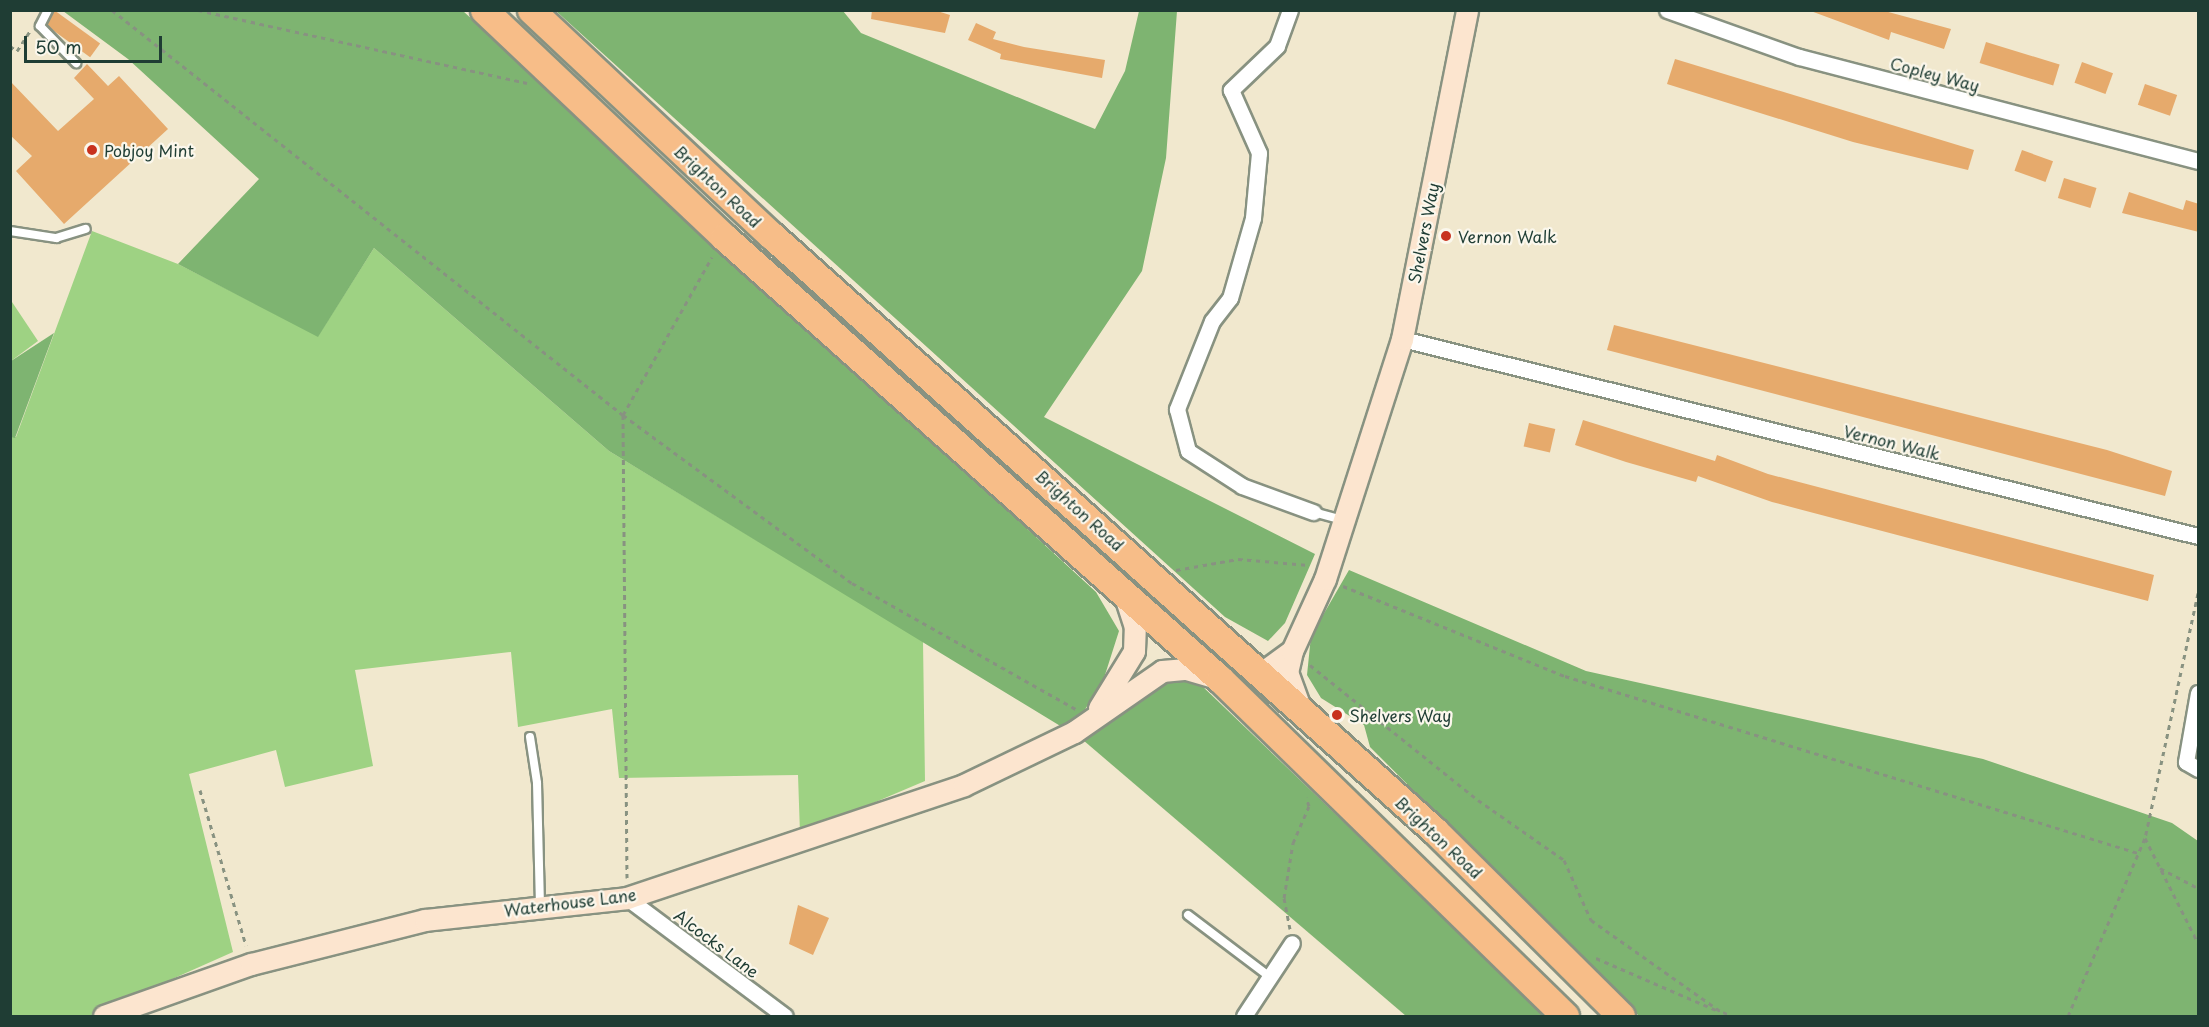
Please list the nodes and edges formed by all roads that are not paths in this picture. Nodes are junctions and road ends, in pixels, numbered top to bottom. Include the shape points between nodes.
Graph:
1 (48, 10) edge
2 (483, 10) edge
3 (531, 10) edge
4 (1290, 10) edge
5 (1467, 10) edge
6 (1667, 10) edge
7 (76, 63) dead end
8 (2199, 161) edge
9 (86, 229) dead end
10 (10, 231) edge
11 (1402, 339) junction
12 (1313, 512) joint
13 (1345, 520) junction
14 (2199, 536) edge
15 (1124, 593) junction
16 (1292, 651) junction
17 (1260, 674) junction
18 (1220, 679) junction
19 (2199, 693) edge
20 (1303, 716) junction
21 (1091, 721) junction
22 (530, 737) dead end
23 (1292, 750) junction
24 (2199, 769) edge
25 (627, 898) junction
26 (540, 906) junction
27 (1188, 915) dead end
28 (1292, 942) road end
29 (1270, 977) junction
30 (104, 1017) edge
31 (785, 1017) edge
32 (1244, 1017) edge
33 (1565, 1017) edge
34 (1621, 1017) edge

1 - 7 lane via 40,26
2 - 15 highway, Brighton Road via 724,237
3 - 17 highway, Brighton Road via 771,235
4 - 12 street via 1277,46 1231,90 1259,153 1253,218 1230,298 1212,321 1177,408 1188,452 1242,486
5 - 11 street, Shelvers Way
6 - 8 street, Copley Way via 1780,52
9 - 10 lane via 56,238
11 - 13 street, Shelvers Way
11 - 14 street, Vernon Walk
12 - 13 lane
13 - 16 street, Shelvers Way
15 - 18 highway, Brighton Road
15 - 21 street via 1134,627 1134,651
16 - 17 street, Shelvers Way
16 - 20 street via 1287,672
17 - 20 highway, Brighton Road
17 - 23 highway via 1259,694
18 - 21 street, Waterhouse Lane via 1186,669 1162,671
18 - 23 highway, Brighton Road
19 - 24 street via 2186,762
20 - 34 highway, Brighton Road via 1435,831
21 - 25 street, Waterhouse Lane via 964,785
22 - 26 lane via 537,783
23 - 33 highway, Brighton Road
25 - 26 street, Waterhouse Lane
25 - 31 street, Alcocks Lane
26 - 30 street, Waterhouse Lane via 425,920 251,964
27 - 29 lane
28 - 29 street
29 - 32 street

